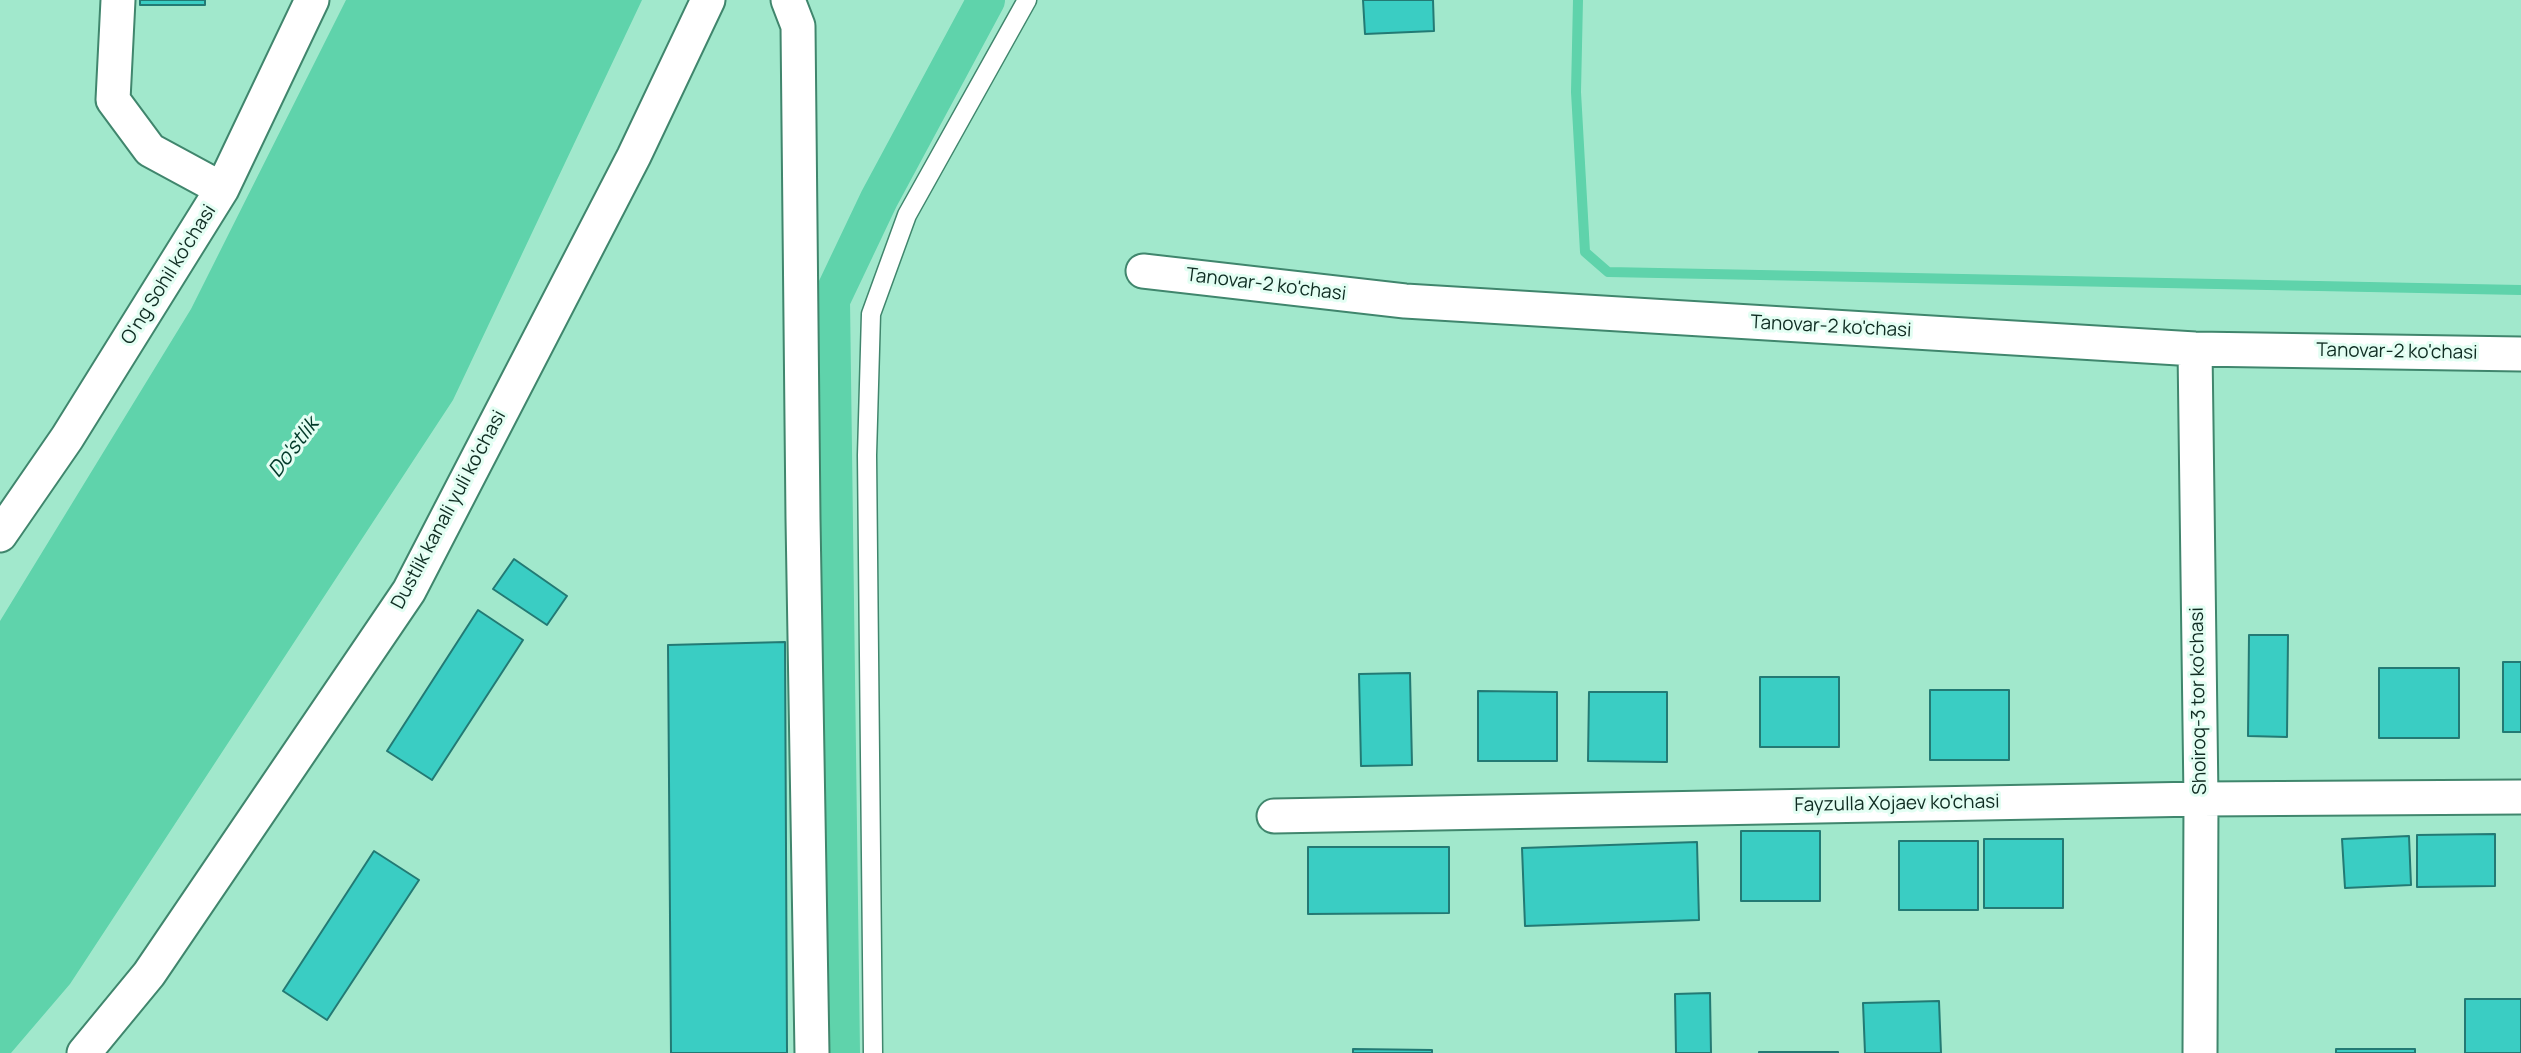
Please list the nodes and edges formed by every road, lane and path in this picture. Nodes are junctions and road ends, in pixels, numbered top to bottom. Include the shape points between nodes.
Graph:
1 (118, 0) edge
2 (312, 0) edge
3 (708, 0) edge
4 (788, 0) edge
5 (1027, 0) edge
6 (222, 189) junction
7 (1143, 271) dead end
8 (2195, 349) junction
9 (2521, 354) edge
10 (0, 535) edge
11 (2521, 797) edge
12 (2201, 799) junction
13 (1274, 816) dead end
14 (84, 1053) edge
15 (812, 1053) edge
16 (873, 1053) edge
17 (2200, 1053) edge

1 - 6 street via 113,100 150,150
2 - 6 street, O'ng Sohil ko'chasi
3 - 14 street, Dustlik kanali yuli ko'chasi via 634,156 409,591 149,974
4 - 15 street via 798,26
5 - 16 lane via 907,215 871,314 867,454
6 - 10 street, O'ng Sohil ko'chasi via 67,438
7 - 8 street, Tanovar-2 ko'chasi via 1405,301
8 - 9 street, Tanovar-2 ko'chasi
8 - 12 street, Shoiroq-3 tor ko'chasi
11 - 12 street, Fayzulla Xojaev ko'chasi
12 - 13 street, Fayzulla Xojaev ko'chasi
12 - 17 street, Shoiroq-3 tor ko'chasi

